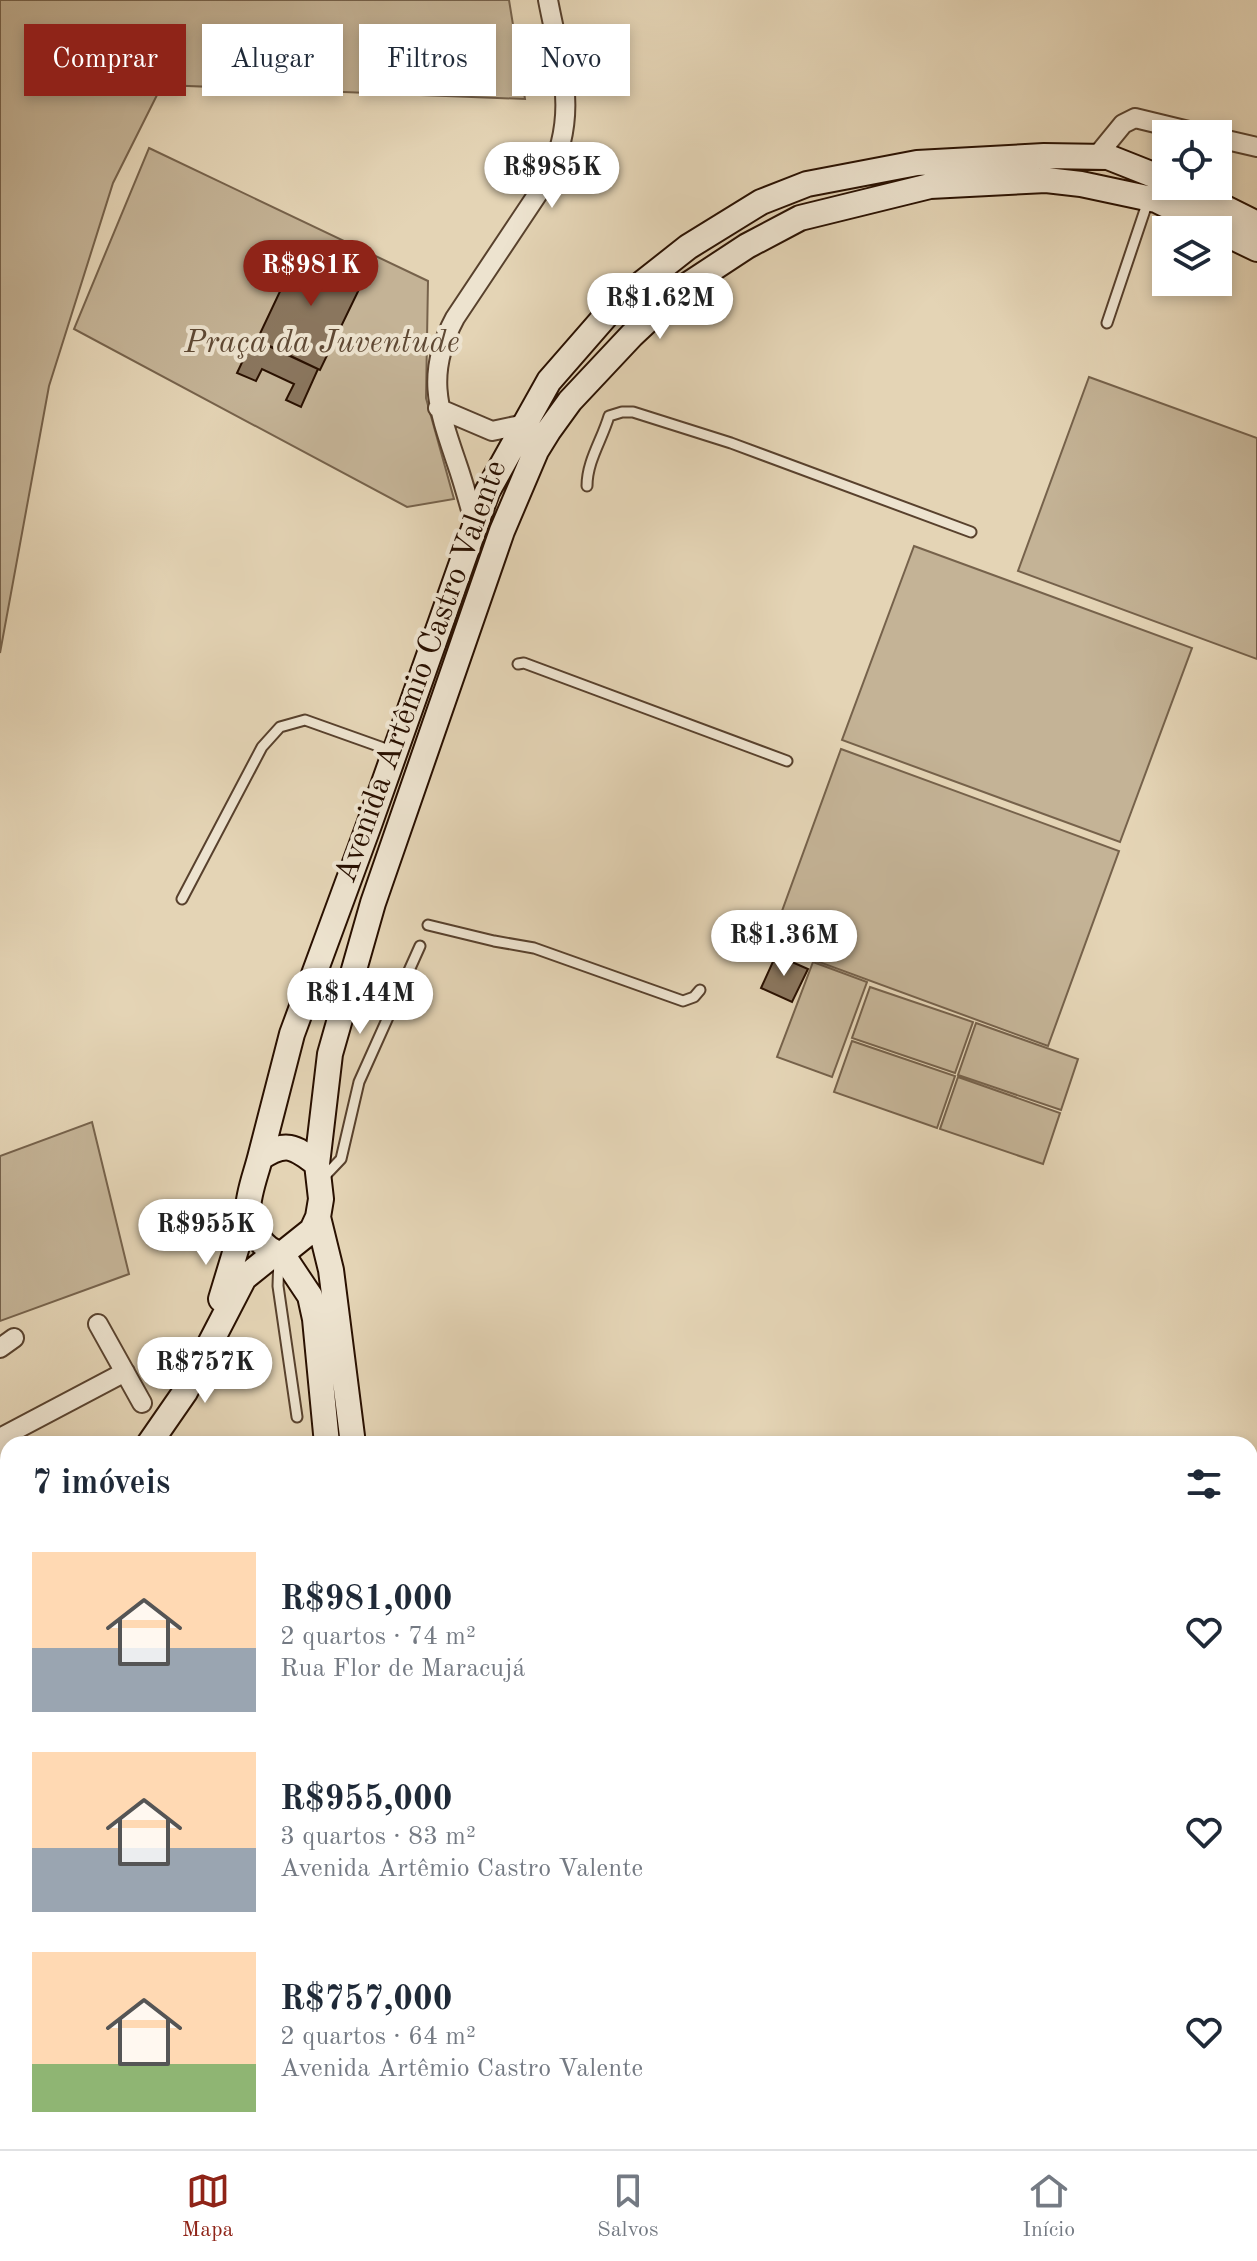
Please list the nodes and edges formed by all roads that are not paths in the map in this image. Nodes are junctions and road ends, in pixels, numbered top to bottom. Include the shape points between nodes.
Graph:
1 (548, 0) edge
2 (1152, 122) edge
3 (1232, 141) edge
4 (1257, 147) edge
5 (1102, 157) junction
6 (1152, 185) edge
7 (1152, 188) edge
8 (1153, 200) edge
9 (1177, 200) edge
10 (1209, 200) edge
11 (1257, 224) edge
12 (1257, 249) edge
13 (1107, 323) dead end
14 (438, 408) junction
15 (525, 424) junction
16 (587, 486) dead end
17 (475, 524) junction
18 (971, 532) dead end
19 (518, 664) dead end
20 (395, 752) junction
21 (787, 761) dead end
22 (182, 899) dead end
23 (428, 925) dead end
24 (420, 946) dead end
25 (700, 990) dead end
26 (260, 1158) junction
27 (318, 1172) junction
28 (248, 1210) junction
29 (318, 1217) junction
30 (279, 1254) junction
31 (98, 1324) dead end
32 (213, 1336) junction
33 (125, 1372) junction
34 (142, 1403) dead end
35 (297, 1417) dead end
36 (4, 1436) edge
37 (155, 1436) edge
38 (326, 1436) edge
39 (352, 1436) edge

1 - 14 street via 566,88 559,157 444,339
2 - 5 street via 1135,118 1123,124
3 - 4 street
5 - 6 main road, Avenida Artêmio Castro Valente
5 - 15 main road via 917,163 807,184 761,202 688,247 617,303 549,381
7 - 27 main road, Avenida Artêmio Castro Valente via 1046,180 930,186 800,218 680,290 570,401 536,451 502,531 373,903 330,1054
8 - 13 lane
9 - 12 main road, Avenida Artêmio Castro Valente
10 - 11 main road
14 - 15 street via 492,431
14 - 17 street
15 - 17 main road
16 - 18 lane via 609,416 633,412
17 - 20 main road
19 - 21 lane
20 - 22 lane via 305,720 280,727 262,747
20 - 26 main road via 292,1034
23 - 25 lane via 534,948 683,1001
24 - 27 lane via 359,1082 341,1159
26 - 27 main road via 290,1147 300,1150
26 - 28 main road
27 - 29 main road
28 - 30 main road via 258,1238
28 - 32 main road
29 - 30 main road via 312,1230
29 - 39 main road via 331,1270
30 - 32 main road via 244,1278
30 - 35 lane via 278,1286
30 - 38 main road via 310,1296
31 - 33 street
32 - 37 main road via 185,1392
33 - 34 street
33 - 36 street

